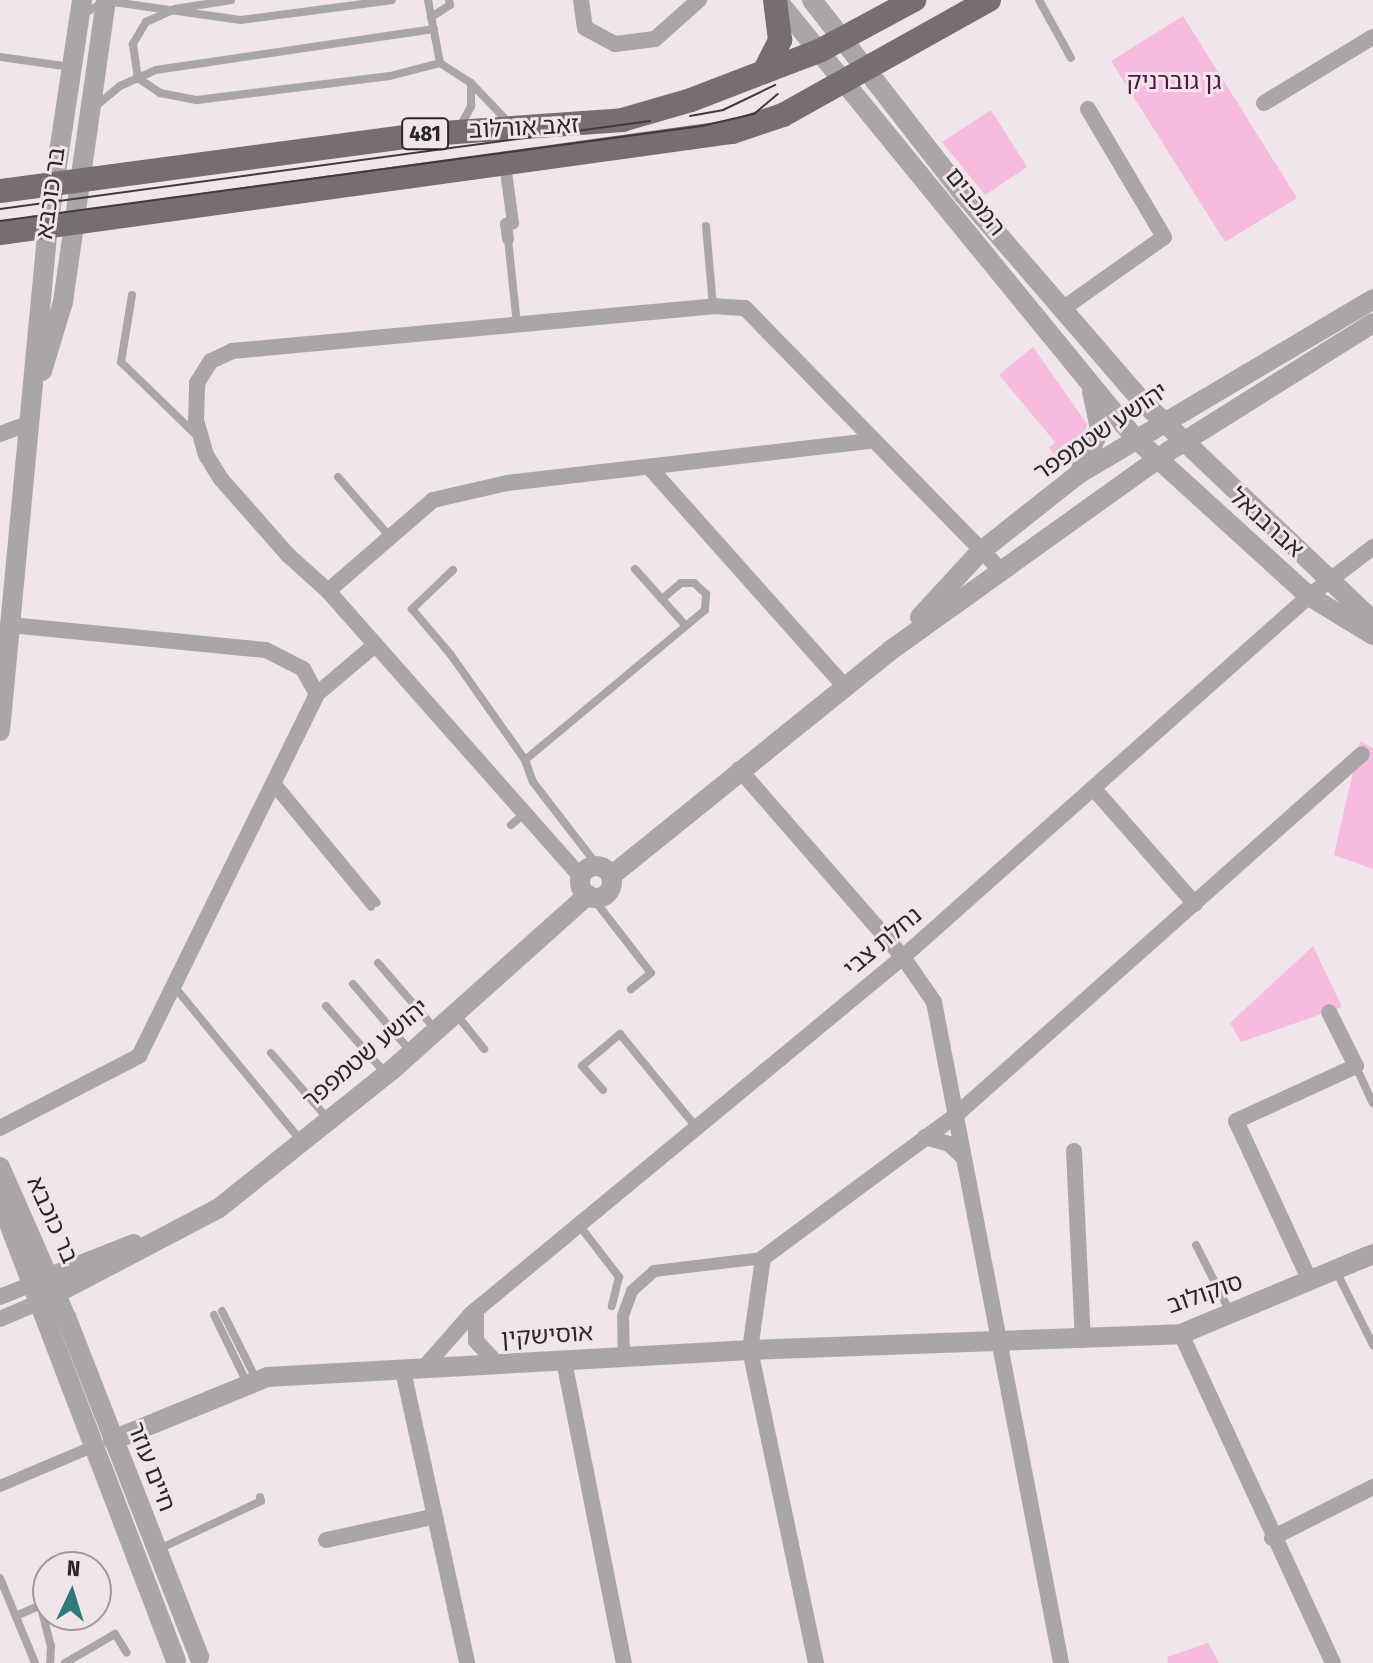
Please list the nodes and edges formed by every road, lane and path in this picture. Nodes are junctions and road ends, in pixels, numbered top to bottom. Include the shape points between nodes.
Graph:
1 (106, 0) edge
2 (231, 0) edge
3 (392, 0) edge
4 (428, 0) edge
5 (449, 0) edge
6 (581, 0) edge
7 (699, 0) edge
8 (776, 0) edge
9 (812, 0) edge
10 (914, 0) edge
11 (989, 0) edge
12 (1039, 0) edge
13 (175, 9) junction
14 (81, 10) edge
15 (431, 17) junction
16 (434, 29) junction
17 (1373, 37) edge
18 (845, 38) junction
19 (821, 50) junction
20 (0, 57) edge
21 (1071, 58) dead end
22 (440, 63) junction
23 (72, 67) junction
24 (867, 67) junction
25 (764, 72) junction
26 (138, 78) junction
27 (841, 80) junction
28 (471, 83) junction
29 (1264, 103) dead end
30 (1088, 109) dead end
31 (88, 116) junction
32 (528, 123) junction
33 (457, 131) junction
34 (505, 164) junction
35 (79, 178) junction
36 (54, 183) junction
37 (0, 191) edge
38 (73, 222) junction
39 (48, 225) junction
40 (706, 226) dead end
41 (0, 233) edge
42 (508, 239) joint
43 (132, 295) dead end
44 (1373, 299) edge
45 (713, 306) junction
46 (1061, 310) junction
47 (1373, 323) edge
48 (517, 325) junction
49 (1090, 383) junction
50 (34, 389) junction
51 (1162, 420) junction
52 (30, 423) junction
53 (0, 434) edge
54 (1134, 437) junction
55 (200, 439) junction
56 (869, 441) junction
57 (1183, 442) junction
58 (1157, 459) junction
59 (650, 468) junction
60 (1077, 475) junction
61 (338, 477) dead end
62 (390, 537) junction
63 (1373, 547) edge
64 (980, 552) junction
65 (635, 569) dead end
66 (453, 570) dead end
67 (1001, 570) junction
68 (1327, 581) junction
69 (7, 582) edge
70 (328, 591) junction
71 (1309, 596) junction
72 (662, 599) junction
73 (1373, 621) edge
74 (10, 625) junction
75 (686, 626) junction
76 (1373, 635) edge
77 (375, 645) junction
78 (891, 650) junction
79 (844, 686) junction
80 (317, 694) junction
81 (0, 731) edge
82 (1362, 754) dead end
83 (525, 760) junction
84 (739, 769) junction
85 (275, 784) junction
86 (1094, 789) junction
87 (526, 812) junction
88 (511, 825) dead end
89 (594, 882) junction
90 (1195, 904) junction
91 (374, 905) dead end
92 (903, 957) junction
93 (378, 963) dead end
94 (353, 984) dead end
95 (173, 985) junction
96 (631, 989) dead end
97 (326, 1006) dead end
98 (1329, 1012) dead end
99 (455, 1014) junction
100 (437, 1031) junction
101 (484, 1049) dead end
102 (271, 1053) dead end
103 (412, 1053) junction
104 (1356, 1066) junction
105 (386, 1075) junction
106 (948, 1077) junction
107 (603, 1090) dead end
108 (980, 1093) junction
109 (1373, 1103) edge
110 (956, 1115) junction
111 (329, 1120) junction
112 (0, 1128) edge
113 (696, 1128) junction
114 (925, 1137) junction
115 (301, 1142) junction
116 (1074, 1151) dead end
117 (963, 1157) junction
118 (0, 1167) edge
119 (1, 1205) edge
120 (579, 1225) junction
121 (164, 1235) junction
122 (1196, 1245) dead end
123 (1373, 1254) edge
124 (763, 1258) junction
125 (1336, 1270) junction
126 (1310, 1281) junction
127 (78, 1286) junction
128 (44, 1290) junction
129 (0, 1297) edge
130 (612, 1306) dead end
131 (476, 1310) junction
132 (218, 1313) dead end
133 (1231, 1315) junction
134 (66, 1317) junction
135 (0, 1319) edge
136 (1181, 1334) junction
137 (996, 1340) junction
138 (1083, 1340) junction
139 (1373, 1345) edge
140 (750, 1350) junction
141 (564, 1356) junction
142 (624, 1357) junction
143 (498, 1365) junction
144 (412, 1370) junction
145 (252, 1382) junction
146 (113, 1440) junction
147 (92, 1447) junction
148 (0, 1486) edge
149 (1373, 1487) edge
150 (260, 1497) dead end
151 (432, 1517) junction
152 (1272, 1538) junction
153 (326, 1540) dead end
154 (156, 1551) junction
155 (0, 1578) edge
156 (32, 1609) edge
157 (16, 1616) junction
158 (46, 1631) edge
159 (127, 1653) dead end
160 (204, 1660) edge
161 (176, 1662) edge
162 (35, 1663) edge
163 (47, 1663) edge
164 (65, 1663) edge
165 (467, 1663) edge
166 (624, 1663) edge
167 (816, 1663) edge
168 (1061, 1663) edge
169 (1333, 1663) edge

1 - 13 lane
1 - 14 lane
1 - 31 street, בר כוכבא
2 - 13 lane
3 - 13 lane via 241,20
4 - 15 lane
5 - 15 lane via 450,5
6 - 7 street via 585,28 615,44 655,39
8 - 19 street, המכבים
8 - 25 main road via 780,40
9 - 18 street, המכבים
10 - 18 main road, 481
11 - 24 main road, 481
12 - 21 lane
13 - 26 lane via 146,22 138,32 132,59
14 - 23 street, בר כוכבא
15 - 16 lane
16 - 22 lane
16 - 26 lane via 176,66
17 - 29 street
18 - 19 main road, זאב אורלוב / 481
18 - 24 street, המכבים
19 - 25 main road, זאב אורלוב / 481
19 - 27 street, המכבים
20 - 23 lane
22 - 26 lane via 390,76 197,100 160,93
22 - 28 lane
23 - 36 street, בר כוכבא
24 - 27 main road, 481
24 - 46 street, המכבים via 964,195
25 - 32 main road, זאב אורלוב / 481 via 656,113
26 - 31 lane via 113,91
27 - 34 main road, זאב אורלוב / 481 via 771,120 696,143
27 - 49 street, המכבים
28 - 32 lane
28 - 33 lane via 471,106
30 - 46 street via 1164,237
31 - 35 street, בר כוכבא
32 - 33 main road, זאב אורלוב / 481
33 - 35 main road, זאב אורלוב / 481
34 - 38 main road, זאב אורלוב / 481
34 - 42 street via 513,223 506,224
35 - 36 main road, זאב אורלוב / 481
35 - 38 street, בר כוכבא
36 - 37 main road, זאב אורלוב / 481
36 - 39 street, בר כוכבא
38 - 39 main road, זאב אורלוב / 481
38 - 50 street, בר כוכבא via 63,302
39 - 41 main road, זאב אורלוב / 481
39 - 50 street, בר כוכבא
40 - 45 lane
42 - 48 lane
43 - 55 lane via 121,362
44 - 51 street, יהושע שטמפפר
45 - 48 street
45 - 56 street via 745,308
46 - 51 street, המכבים
47 - 57 street, יהושע שטמפפר
48 - 55 street via 232,351 203,372 196,398
49 - 54 street, המכבים
49 - 60 street via 1100,429
50 - 52 street, בר כוכבא
51 - 54 street, יהושע שטמפפר
51 - 57 street, אברבנאל
52 - 53 street
52 - 69 street, בר כוכבא
54 - 58 street, אברבנאל
54 - 60 street, יהושע שטמפפר
55 - 70 street via 221,479 288,555
56 - 59 street
56 - 64 street
57 - 58 street, יהושע שטמפפר
57 - 68 street, אברבנאל
58 - 67 street, יהושע שטמפפר
58 - 71 street, אברבנאל
59 - 62 street via 507,483 433,500
59 - 79 street
60 - 64 street, יהושע שטמפפר
61 - 62 lane
62 - 70 street
63 - 68 street, נחלת צבי
64 - 67 street
64 - 78 street, יהושע שטמפפר
65 - 72 lane
66 - 83 lane via 412,609
67 - 78 street, יהושע שטמפפר
68 - 71 street, נחלת צבי
68 - 73 street, אברבנאל
69 - 74 street, בר כוכבא
70 - 77 street
71 - 76 street, אברבנאל
71 - 86 street, נחלת צבי
72 - 75 lane
72 - 75 lane via 681,583 694,583 706,594 705,610
74 - 80 street via 266,650 303,669
74 - 81 street, בר כוכבא
75 - 83 lane
77 - 80 street
77 - 87 street
78 - 79 street, יהושע שטמפפר
79 - 84 street, יהושע שטמפפר
80 - 85 street
82 - 90 street
83 - 89 lane
84 - 89 street, יהושע שטמפפר
84 - 92 street
85 - 91 lane
85 - 95 street
86 - 90 street
86 - 92 street, נחלת צבי
87 - 88 lane
87 - 89 street
89 - 96 lane via 651,973
89 - 99 street, יהושע שטמפפר
90 - 108 street
92 - 106 street via 934,1002
92 - 113 street, נחלת צבי
93 - 100 lane
94 - 103 lane
95 - 112 street via 147,1043 128,1066
95 - 115 lane
97 - 105 lane
98 - 104 street
99 - 100 street, יהושע שטמפפר
99 - 101 lane
100 - 103 street, יהושע שטמפפר
102 - 111 lane
103 - 105 street, יהושע שטמפפר
104 - 109 lane
104 - 126 street via 1236,1121
105 - 111 street, יהושע שטמפפר
106 - 108 street via 956,1088
106 - 110 street
107 - 113 lane via 582,1066 620,1034
108 - 110 street
110 - 114 street
110 - 117 street
111 - 115 street, יהושע שטמפפר
113 - 120 street, נחלת צבי
114 - 117 street via 949,1144
114 - 124 street
115 - 121 street, יהושע שטמפפר via 219,1208
116 - 138 street
117 - 137 street
118 - 128 street, בר כוכבא
119 - 128 street, בר כוכבא
120 - 130 lane via 619,1277
120 - 131 street, נחלת צבי
121 - 127 street, יהושע שטמפפר
121 - 128 street, יהושע שטמפפר
122 - 133 lane
123 - 125 street, סוקולוב
124 - 140 street
124 - 142 street via 654,1271 632,1291 623,1316
125 - 126 street, סוקולוב
125 - 139 lane
126 - 133 street, סוקולוב
127 - 128 street, יהושע שטמפפר
127 - 134 street via 66,1302
128 - 129 street, יהושע שטמפפר
128 - 134 street, חיים עוזר
128 - 135 street, יהושע שטמפפר
128 - 147 street, חיים עוזר
131 - 143 street via 476,1341
131 - 144 street, נחלת צבי
132 - 145 lane
133 - 136 street, סוקולוב
134 - 146 street, חיים עוזר
136 - 138 street, סוקולוב
136 - 152 street
137 - 138 street, סוקולוב
137 - 140 street, אוסישקין
137 - 168 street
140 - 142 street, אוסישקין
140 - 167 street
141 - 142 street, אוסישקין
141 - 143 street, אוסישקין
141 - 166 street
143 - 144 street, אוסישקין
144 - 145 street, אוסישקין
144 - 151 street
145 - 146 street, אוסישקין
146 - 154 street, חיים עוזר
147 - 148 street
147 - 161 street, חיים עוזר
149 - 152 street
150 - 154 lane via 261,1501
151 - 153 street
151 - 165 street
152 - 169 street
154 - 160 street, חיים עוזר
155 - 157 lane
156 - 157 lane
157 - 162 lane
158 - 163 lane via 51,1646
159 - 164 lane via 115,1634
160 - 161 street

